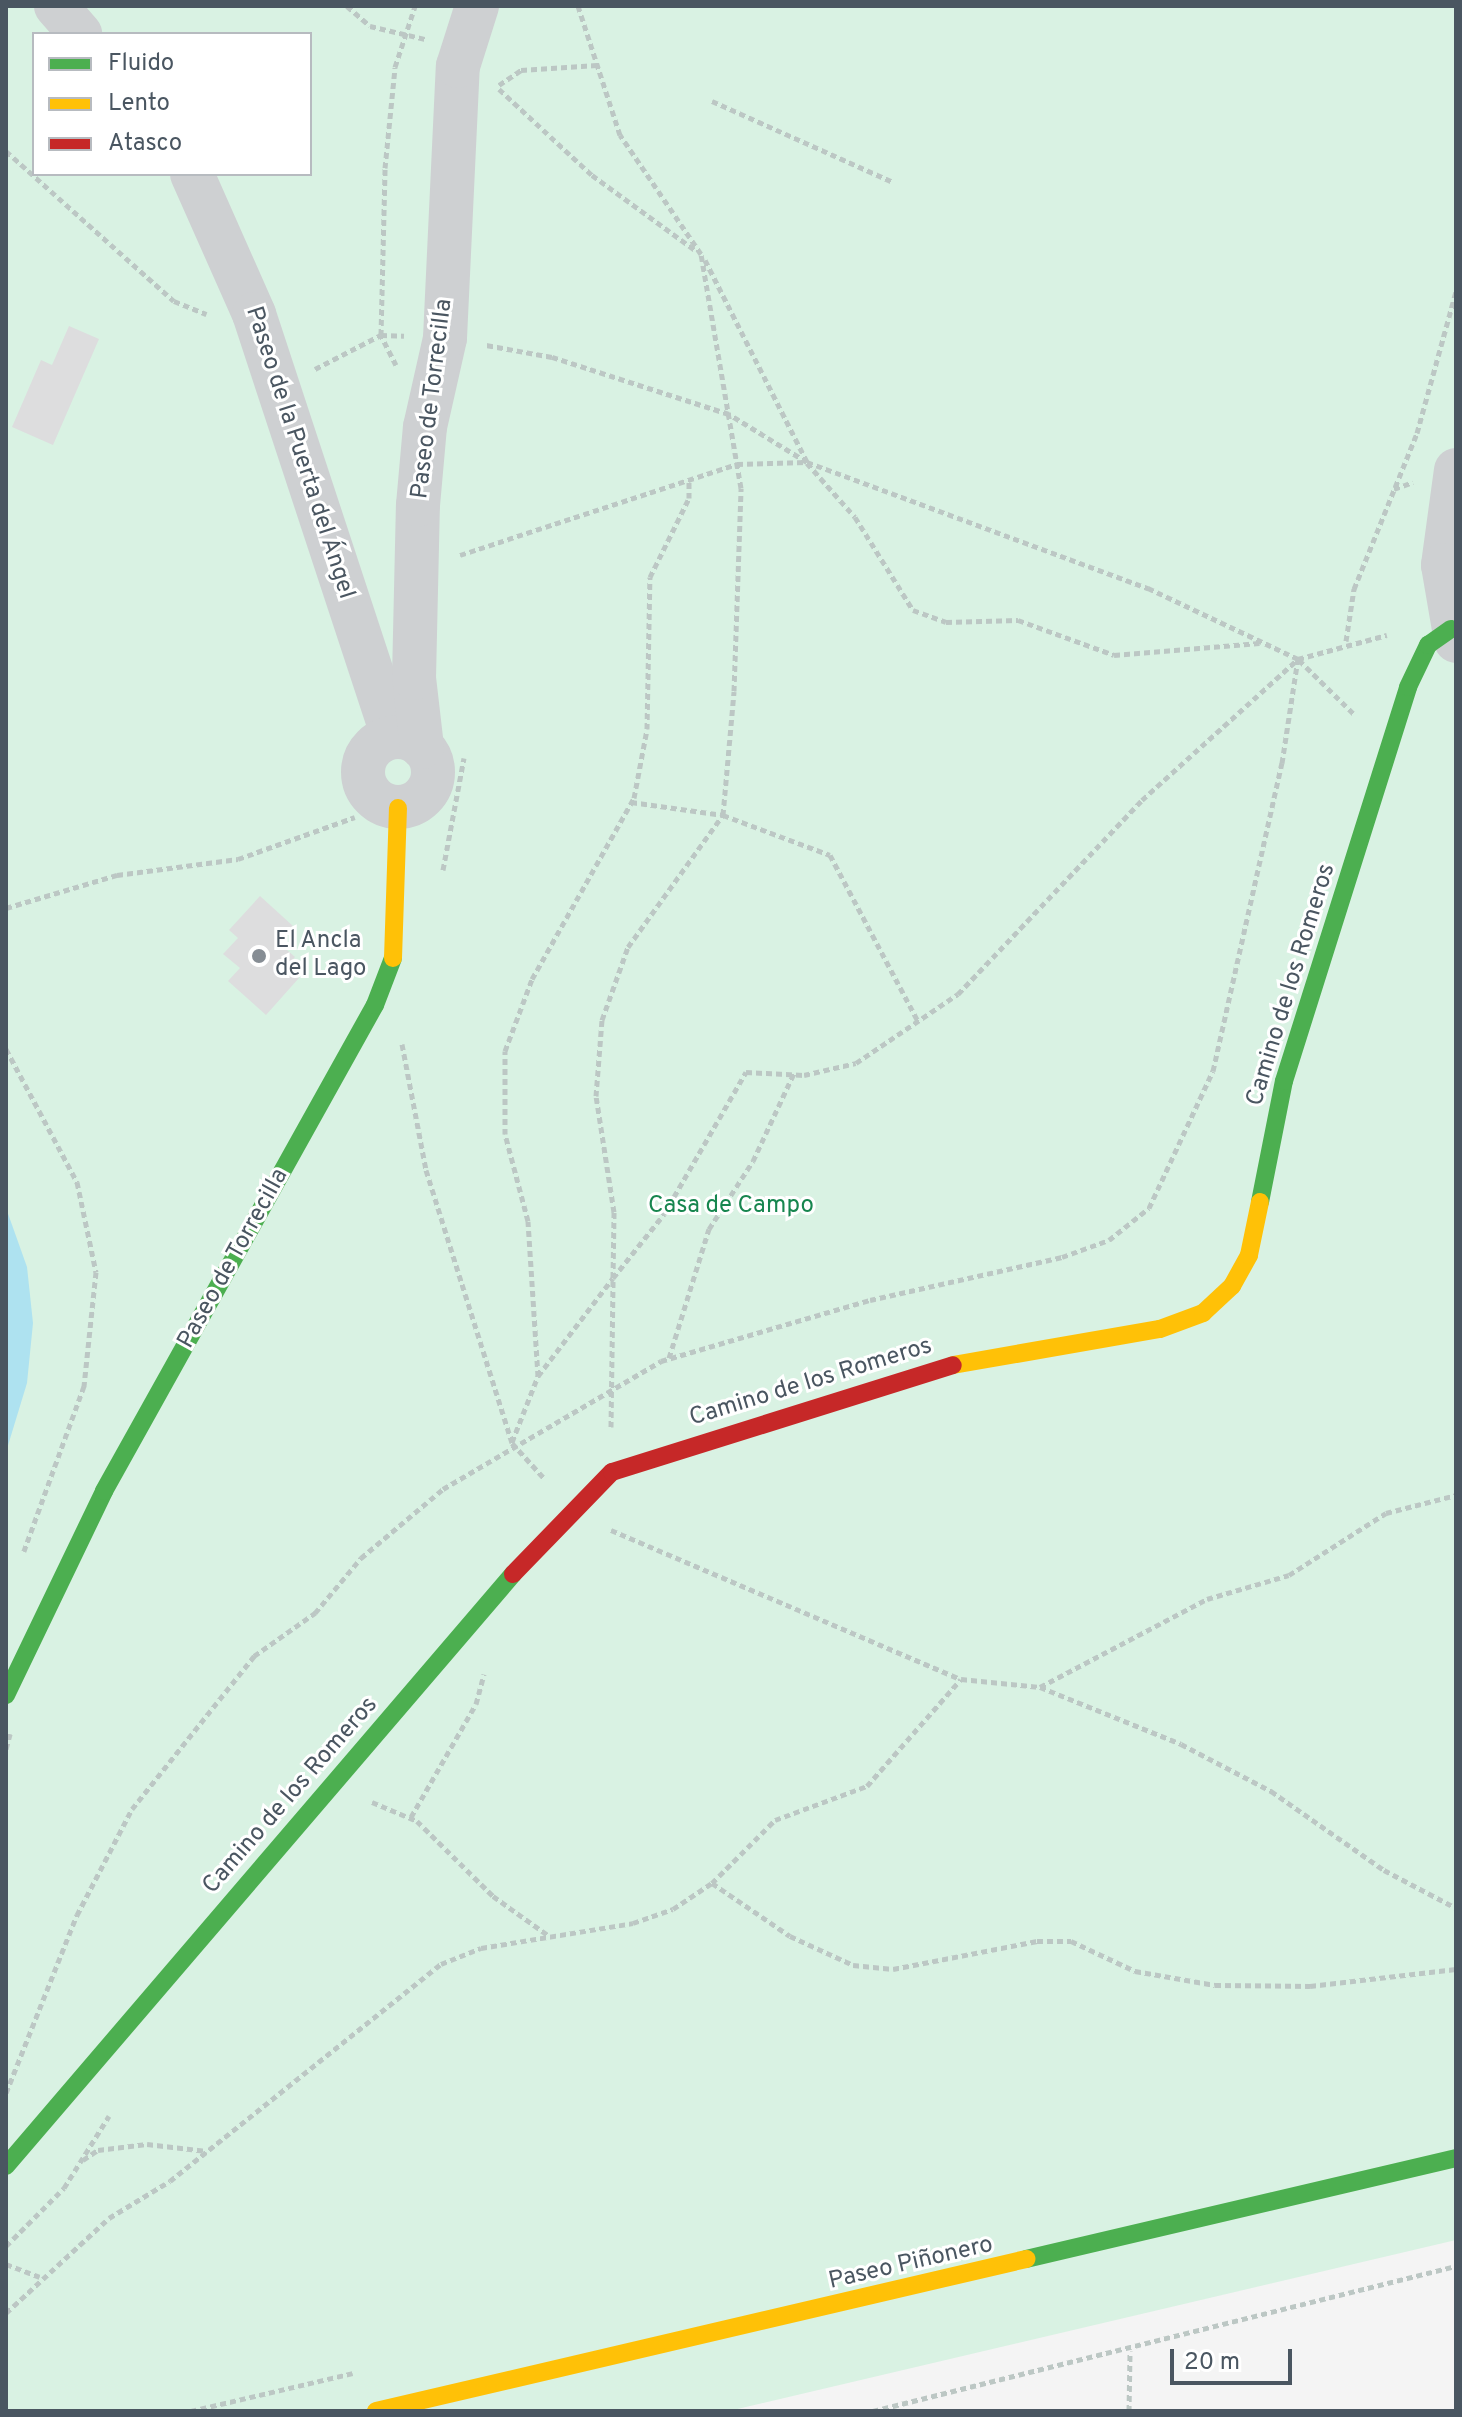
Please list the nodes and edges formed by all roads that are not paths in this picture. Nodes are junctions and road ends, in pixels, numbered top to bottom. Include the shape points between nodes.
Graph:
1 (56, 6) edge
2 (477, 6) edge
3 (78, 32) edge
4 (193, 176) edge
5 (1456, 470) edge
6 (1445, 638) edge
7 (426, 744) junction
8 (390, 806) joint
9 (6, 1695) edge
10 (1456, 2158) edge
11 (6, 2166) edge
12 (376, 2411) edge

1 - 3 street
2 - 7 street, Paseo de Torrecilla via 460,57 445,338 425,427 415,557 414,678
4 - 7 street, Paseo de la Puerta del Ángel via 254,314
5 - 6 street via 1444,539
6 - 11 street, Camino de los Romeros via 1392,741 1284,1081 1249,1255 1203,1313 1124,1336 941,1367 612,1472 571,1507
7 - 8 street, Paseo de Torrecilla via 431,784 418,801
8 - 9 street, Paseo de Torrecilla via 398,944 375,1005 104,1491
10 - 12 street, Paseo Piñonero

